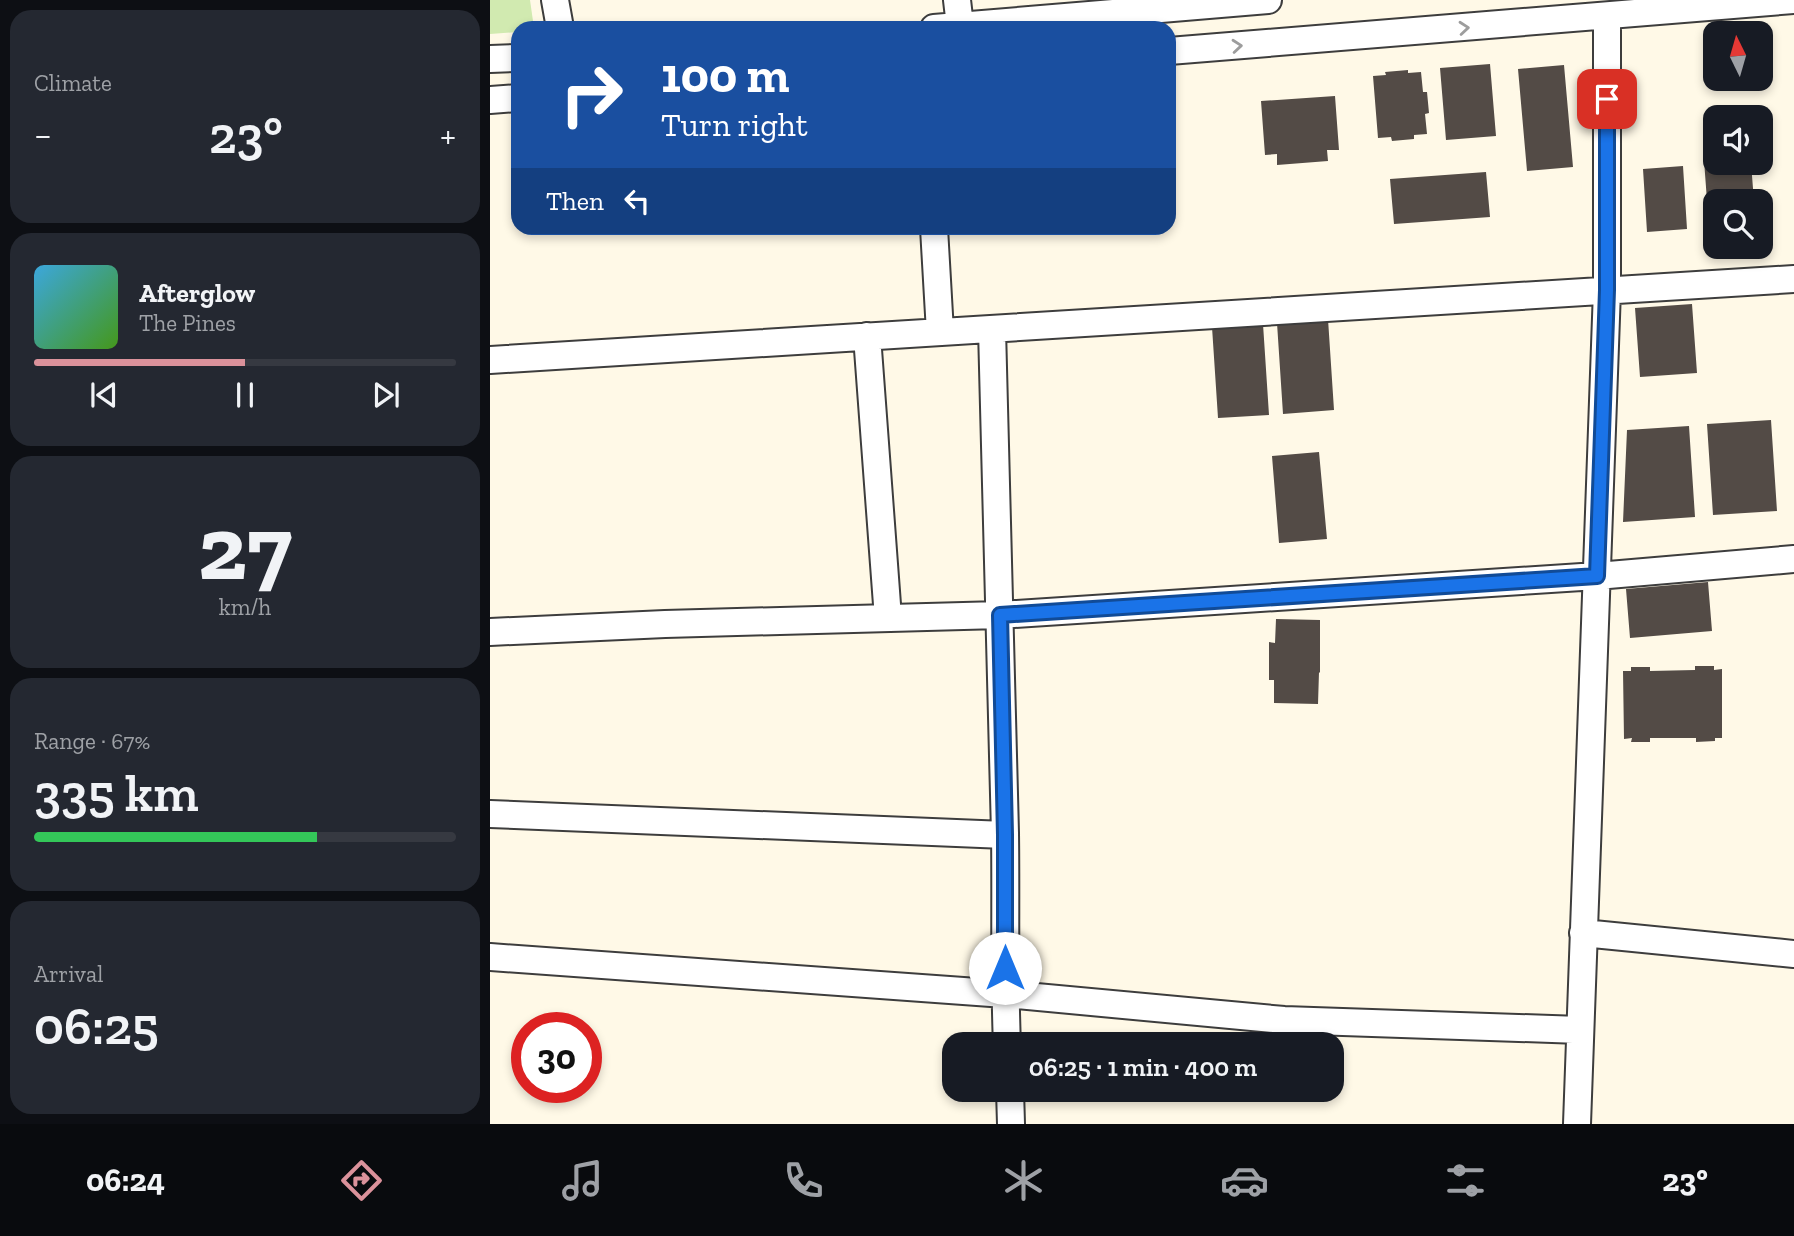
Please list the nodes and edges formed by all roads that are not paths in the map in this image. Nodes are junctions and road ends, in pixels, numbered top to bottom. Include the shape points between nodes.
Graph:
1 (555, 0) edge
2 (1268, 0) edge
3 (1794, 0) edge
4 (1117, 6) edge
5 (1607, 16) junction
6 (950, 18) edge
7 (559, 21) edge
8 (1176, 50) edge
9 (511, 58) edge
10 (490, 59) edge
11 (511, 98) edge
12 (490, 100) edge
13 (934, 235) edge
14 (1794, 279) edge
15 (1607, 290) junction
16 (992, 329) junction
17 (940, 332) junction
18 (867, 337) junction
19 (490, 360) edge
20 (1794, 559) edge
21 (1597, 576) junction
22 (1000, 615) junction
23 (888, 618) junction
24 (490, 632) edge
25 (490, 814) edge
26 (1005, 835) junction
27 (1583, 933) junction
28 (1794, 954) edge
29 (490, 957) edge
30 (1005, 994) junction
31 (1580, 1030) junction
32 (1006, 1032) edge
33 (1010, 1102) edge
34 (1011, 1124) edge
35 (1577, 1124) edge

1 - 7 street
2 - 4 street
3 - 5 street
4 - 6 street
8 -> 5 street
5 - 15 street
9 - 10 street
11 - 12 street
13 - 17 street
14 - 15 street
15 - 16 street
15 - 21 street
16 - 17 street
16 - 22 street
17 - 18 street
18 - 19 street
18 - 23 street
20 - 21 street
21 - 22 street
21 - 27 street
22 - 23 street
22 - 26 street
23 - 24 street
25 - 26 street
26 - 30 street
27 - 28 street
27 - 31 street
29 - 30 street
30 - 31 street via 1284,1020
30 - 32 street
31 - 35 street
33 - 34 street

